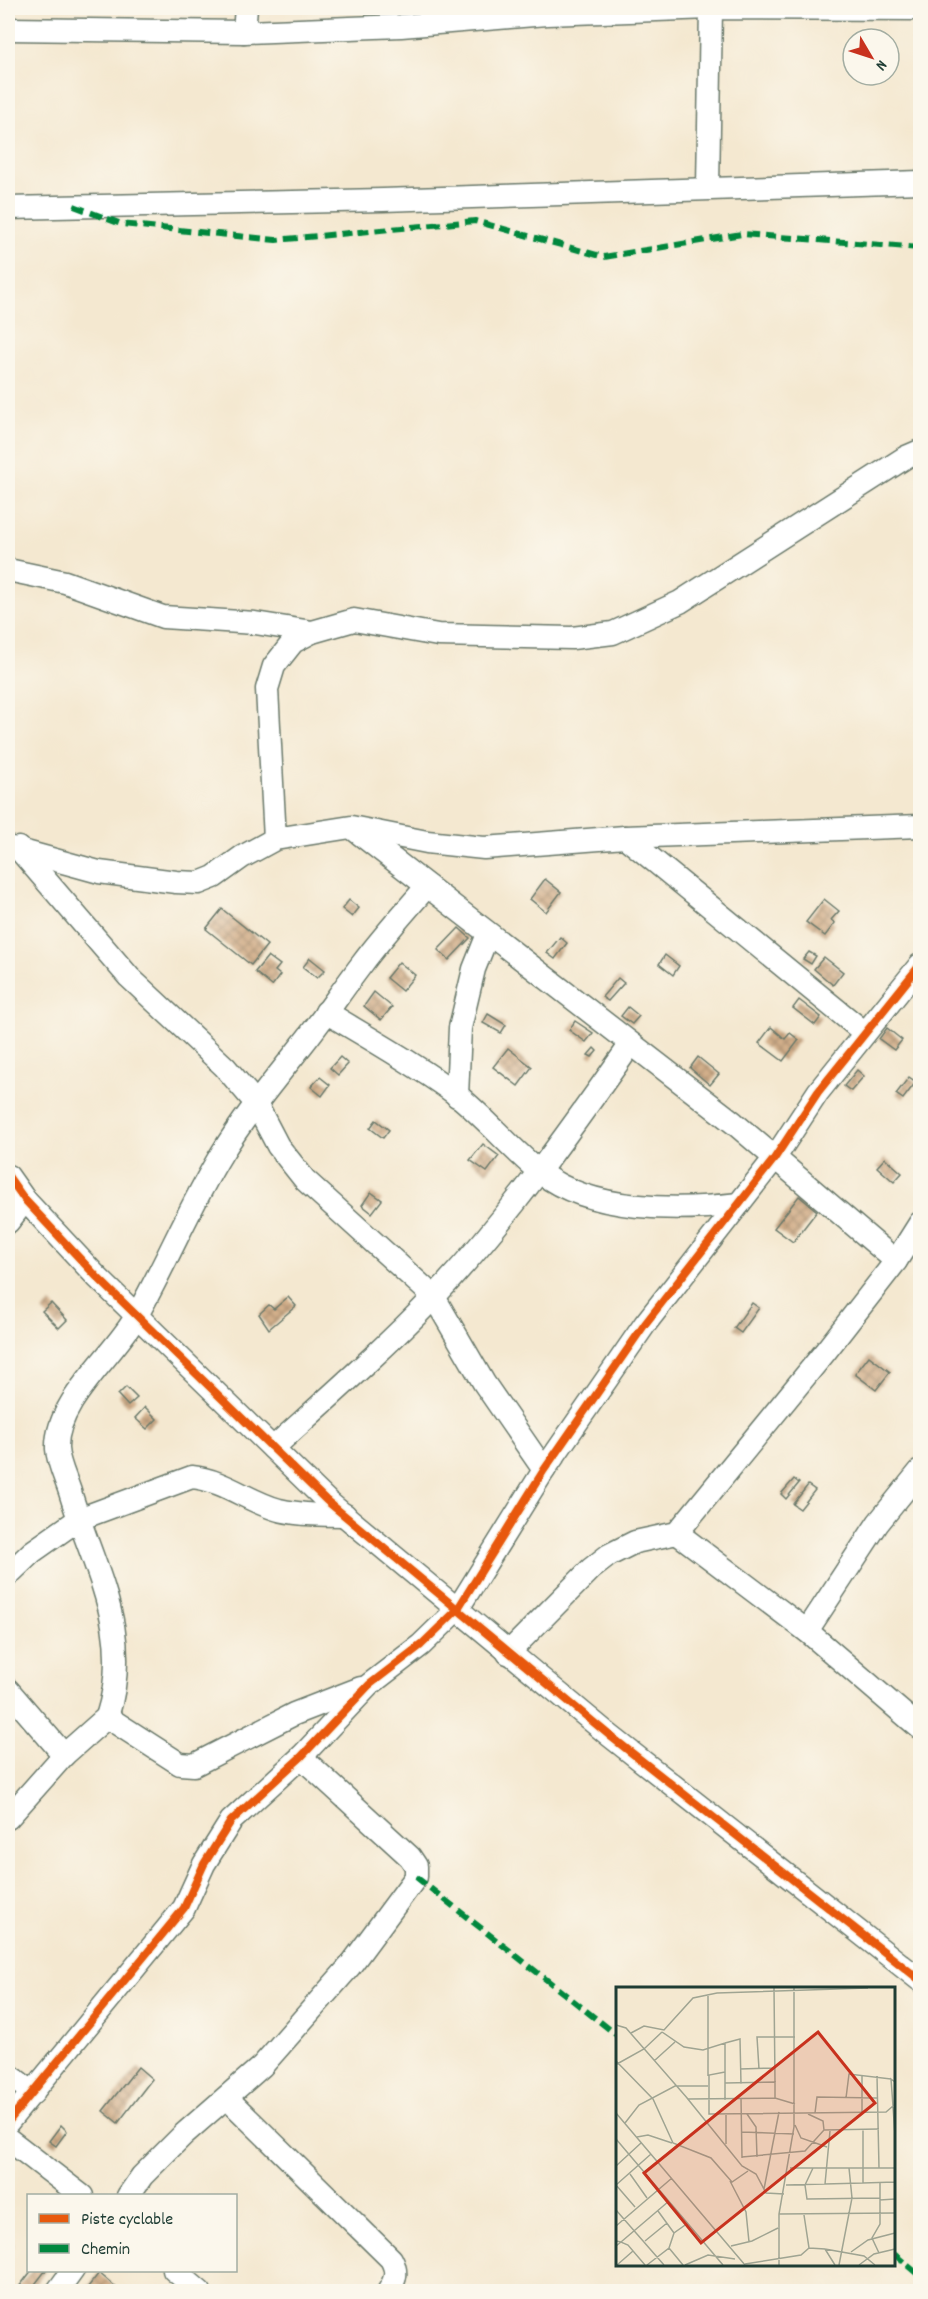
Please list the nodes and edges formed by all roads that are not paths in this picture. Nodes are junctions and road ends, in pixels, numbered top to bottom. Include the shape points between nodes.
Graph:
1 (246, 8) edge
2 (711, 8) edge
3 (921, 9) edge
4 (547, 11) edge
5 (8, 29) edge
6 (244, 32) junction
7 (921, 182) edge
8 (708, 187) junction
9 (8, 208) edge
10 (921, 451) edge
11 (8, 570) edge
12 (312, 632) junction
13 (921, 826) edge
14 (351, 827) junction
15 (625, 837) junction
16 (275, 839) junction
17 (13, 848) edge
18 (427, 886) junction
19 (488, 934) junction
20 (921, 965) edge
21 (326, 1012) junction
22 (865, 1033) junction
23 (631, 1044) junction
24 (457, 1096) junction
25 (255, 1102) junction
26 (774, 1159) junction
27 (541, 1173) junction
28 (8, 1176) edge
29 (25, 1200) junction
30 (739, 1204) junction
31 (8, 1222) edge
32 (921, 1223) edge
33 (896, 1261) junction
34 (434, 1297) junction
35 (136, 1316) junction
36 (273, 1448) junction
37 (544, 1470) junction
38 (921, 1471) edge
39 (345, 1515) junction
40 (79, 1519) junction
41 (677, 1533) junction
42 (8, 1575) edge
43 (458, 1610) junction
44 (807, 1631) junction
45 (508, 1653) junction
46 (369, 1685) junction
47 (8, 1690) edge
48 (106, 1717) junction
49 (920, 1725) edge
50 (64, 1755) junction
51 (301, 1757) junction
52 (8, 1818) edge
53 (921, 1980) edge
54 (8, 2074) edge
55 (33, 2093) junction
56 (228, 2099) junction
57 (8, 2122) edge
58 (8, 2139) edge
59 (79, 2194) edge
60 (129, 2194) edge
61 (72, 2272) edge
62 (175, 2272) edge
63 (57, 2292) edge
64 (200, 2292) edge
65 (388, 2292) edge

1 - 6 street
2 - 3 street
2 - 4 street
2 - 8 street
4 - 6 street via 401,26
5 - 6 street
7 - 8 street
8 - 9 street via 383,200
10 - 12 street via 680,602 613,633 572,638 438,635 354,620
11 - 12 street via 65,582 163,617 255,623
12 - 16 street via 293,642 274,666 267,689
13 - 15 street
14 - 15 street via 484,848
14 - 16 street
14 - 18 street
15 - 22 street
16 - 17 street via 199,883 99,872
17 - 25 street via 129,977 225,1067
18 - 19 street
18 - 21 street
19 - 23 street
19 - 24 street via 474,969 460,1028
20 - 22 street
21 - 24 street
21 - 25 street
22 - 26 street via 818,1092
23 - 26 street
23 - 27 street
24 - 27 street
25 - 34 street via 278,1146 305,1180
25 - 35 street via 183,1221
26 - 30 street
26 - 33 street
27 - 30 street via 569,1190 641,1207 696,1209
27 - 34 street
28 - 29 street
29 - 31 street
29 - 35 street
30 - 37 street via 645,1324
32 - 33 street
33 - 41 street
34 - 36 street
34 - 37 street via 484,1383
35 - 36 street
35 - 40 street via 69,1406 59,1427 57,1450
36 - 39 street
37 - 43 street
38 - 44 street via 878,1523
39 - 40 street via 278,1510 207,1478 192,1477
39 - 43 street
40 - 42 street via 32,1552
40 - 48 street via 100,1570 118,1669
41 - 44 street
41 - 45 street via 635,1542 609,1555
43 - 45 street
43 - 46 street
44 - 49 street
45 - 53 street
46 - 48 street via 294,1714 194,1765 180,1764
46 - 51 street
47 - 50 street
48 - 50 street
50 - 52 street
51 - 55 street via 231,1821 204,1864 184,1908
51 - 56 street via 410,1857 416,1866 416,1877 350,1966
54 - 55 street
55 - 57 street
56 - 60 street via 184,2134
56 - 65 street via 391,2259 396,2269
58 - 59 street
61 - 63 street
62 - 64 street

